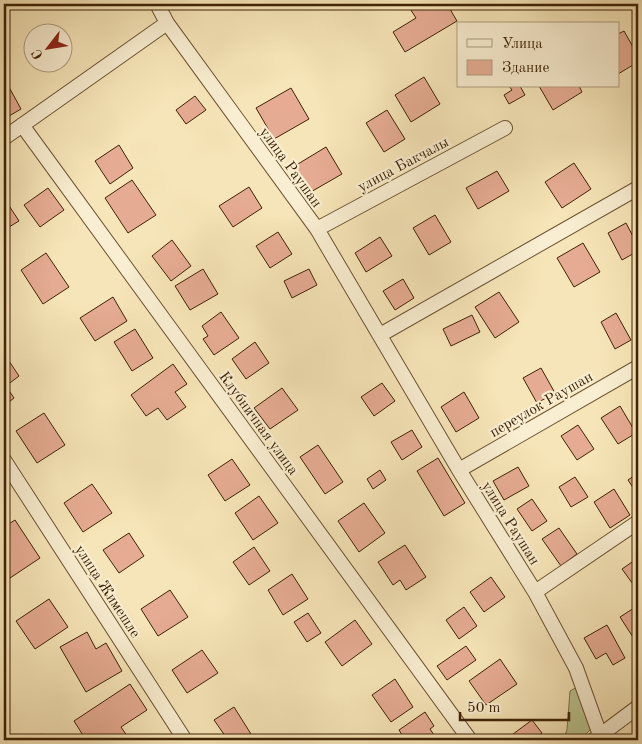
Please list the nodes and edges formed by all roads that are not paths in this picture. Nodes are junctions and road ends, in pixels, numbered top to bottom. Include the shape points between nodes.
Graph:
1 (157, 4) edge
2 (167, 23) junction
3 (22, 125) junction
4 (505, 128) dead end
5 (4, 138) edge
6 (638, 188) edge
7 (317, 229) junction
8 (380, 335) junction
9 (638, 367) edge
10 (4, 460) edge
11 (459, 470) junction
12 (638, 522) edge
13 (535, 592) junction
14 (638, 707) edge
15 (596, 738) edge
16 (185, 740) edge
17 (470, 740) edge

1 - 2 street, улица Раушан
2 - 3 street
2 - 7 street, улица Раушан
3 - 5 street
3 - 17 street, Клубничная улица
4 - 7 street, улица Бакчалы
6 - 8 street
7 - 8 street, улица Раушан
8 - 11 street, улица Раушан
9 - 11 street, переулок Раушан
10 - 16 street, улица Жимешле
11 - 13 street, улица Раушан
12 - 13 street
13 - 15 street, улица Раушан via 576,668
14 - 15 street

